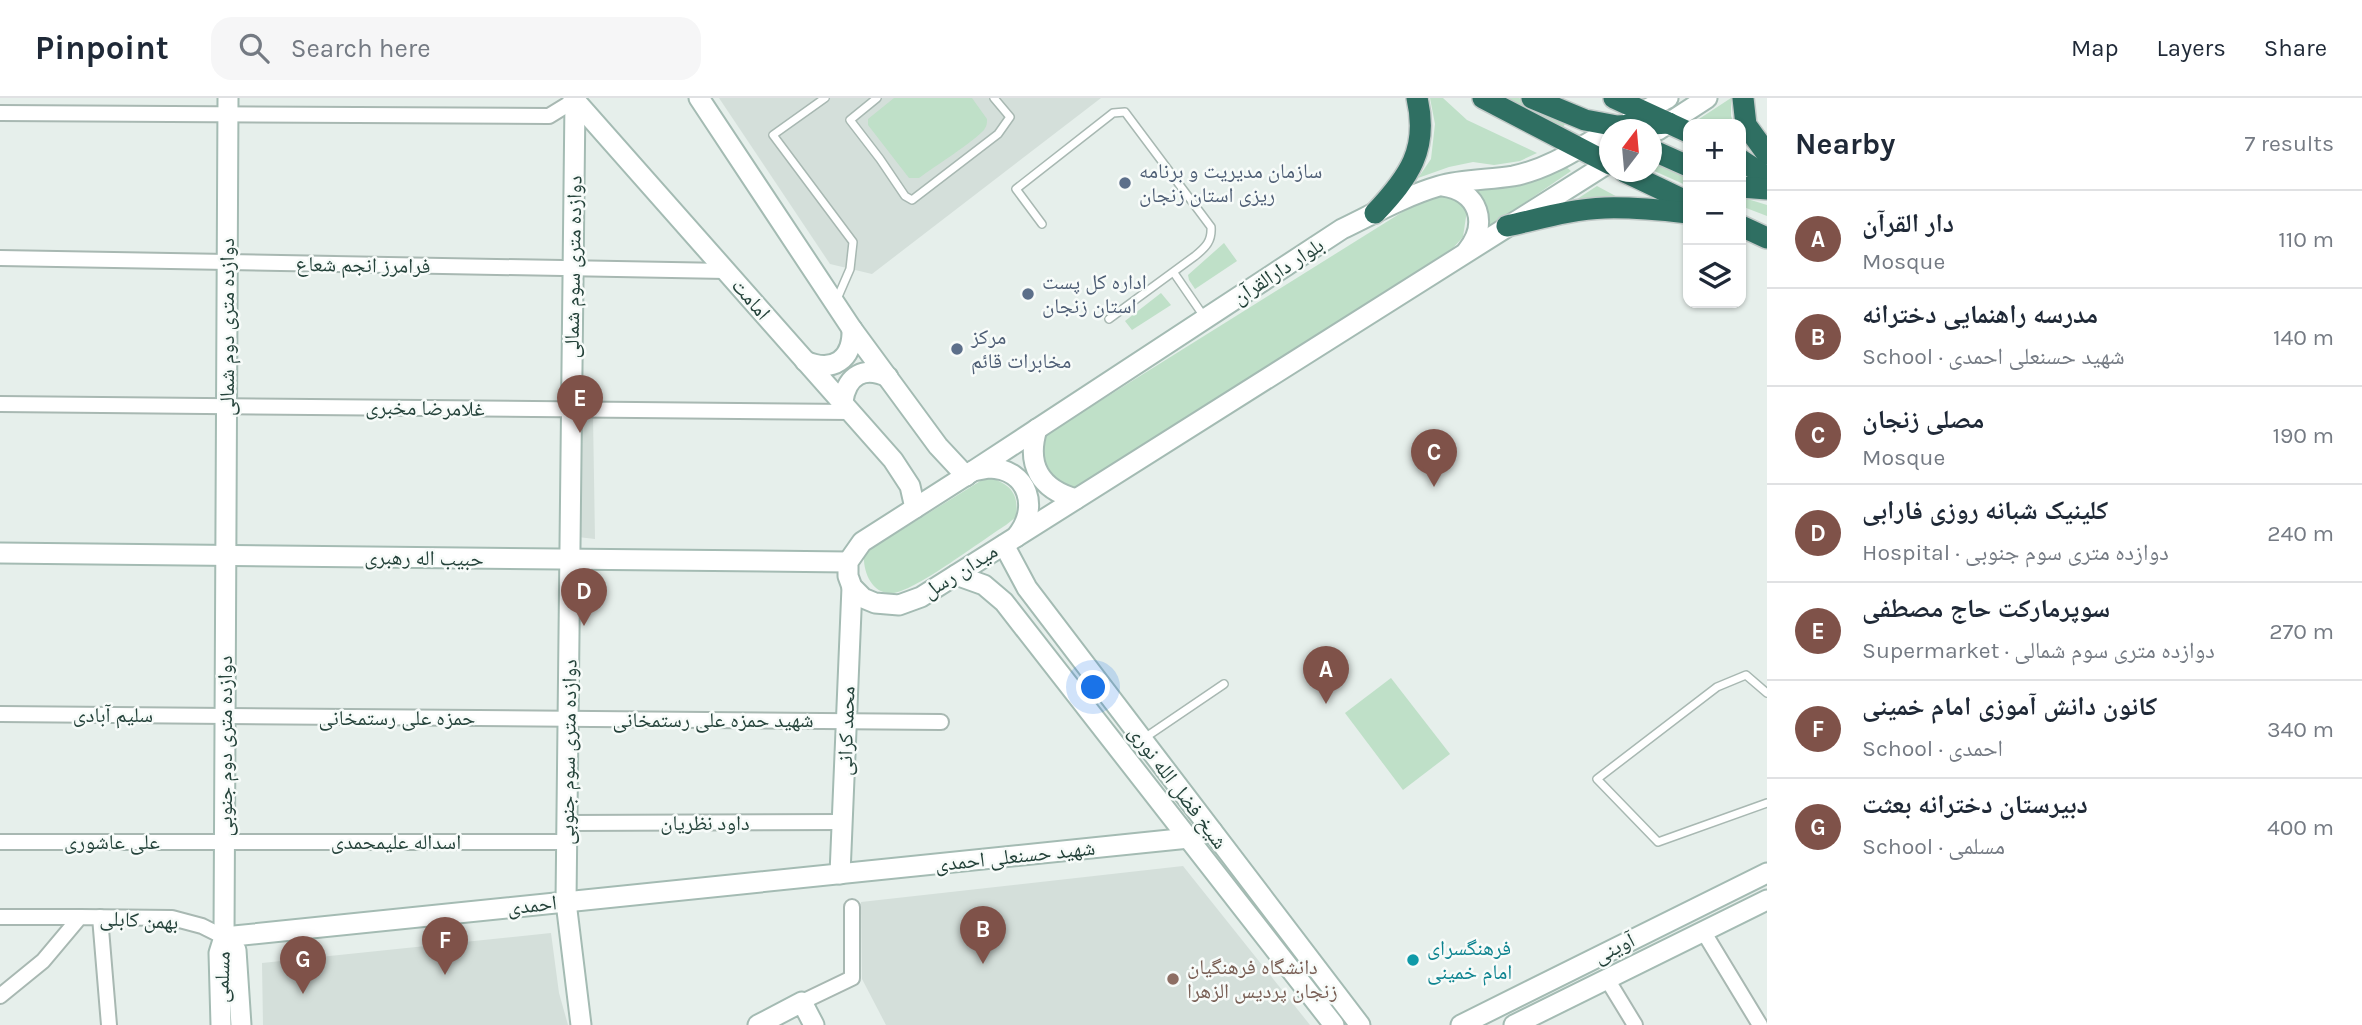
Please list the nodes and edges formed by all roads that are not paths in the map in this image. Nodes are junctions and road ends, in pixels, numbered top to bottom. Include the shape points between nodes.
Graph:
1 (699, 98) edge
2 (825, 98) edge
3 (877, 98) edge
4 (994, 98) edge
5 (1417, 98) edge
6 (1483, 98) edge
7 (1532, 98) edge
8 (1614, 98) edge
9 (1668, 98) edge
10 (1707, 98) edge
11 (1744, 98) edge
12 (575, 99) edge
13 (228, 106) edge
14 (1643, 111) junction
15 (0, 113) edge
16 (1629, 119) edge
17 (1648, 119) edge
18 (1599, 125) edge
19 (1599, 137) edge
20 (1662, 139) edge
21 (1662, 141) edge
22 (1579, 149) junction
23 (1767, 154) edge
24 (1599, 157) edge
25 (1683, 161) edge
26 (1746, 163) edge
27 (1599, 170) edge
28 (1767, 177) edge
29 (1653, 182) edge
30 (1441, 186) junction
31 (1746, 187) edge
32 (1767, 189) edge
33 (1683, 199) edge
34 (1683, 212) edge
35 (1375, 213) junction
36 (1042, 224) dead end
37 (1507, 226) junction
38 (1746, 228) edge
39 (1767, 237) edge
40 (1466, 252) junction
41 (0, 258) edge
42 (227, 262) junction
43 (573, 268) junction
44 (726, 271) junction
45 (1174, 273) junction
46 (835, 303) junction
47 (1109, 319) dead end
48 (1205, 319) junction
49 (852, 329) junction
50 (805, 361) junction
51 (888, 377) junction
52 (0, 404) edge
53 (226, 406) junction
54 (847, 407) junction
55 (572, 410) junction
56 (1037, 429) junction
57 (969, 473) junction
58 (1076, 499) junction
59 (915, 508) junction
60 (1010, 541) junction
61 (0, 553) edge
62 (226, 555) junction
63 (570, 559) junction
64 (848, 562) junction
65 (956, 575) junction
66 (852, 587) junction
67 (1224, 684) dead end
68 (1767, 694) edge
69 (0, 714) edge
70 (225, 716) junction
71 (569, 719) junction
72 (847, 721) junction
73 (940, 722) dead end
74 (1143, 740) junction
75 (1767, 803) edge
76 (843, 822) junction
77 (1212, 831) junction
78 (568, 832) junction
79 (1189, 838) junction
80 (0, 842) edge
81 (225, 842) junction
82 (1767, 873) edge
83 (840, 874) junction
84 (1767, 900) edge
85 (566, 902) junction
86 (852, 907) dead end
87 (0, 917) edge
88 (80, 917) junction
89 (100, 917) junction
90 (1703, 931) junction
91 (224, 937) junction
92 (1607, 979) junction
93 (0, 996) edge
94 (802, 1002) junction
95 (1517, 1024) edge
96 (109, 1025) edge
97 (220, 1025) edge
98 (241, 1025) edge
99 (581, 1025) edge
100 (758, 1025) edge
101 (814, 1025) edge
102 (1334, 1025) edge
103 (1360, 1025) edge
104 (1461, 1025) edge
105 (1635, 1025) edge
106 (1760, 1025) edge

1 - 46 main road
2 - 46 lane via 773,135 853,242 850,269
3 - 4 lane via 850,120 912,200 1007,124 1010,117
5 - 35 highway via 1422,118 1420,146 1400,186
6 - 22 highway
7 - 18 highway
8 - 14 highway
9 - 14 main road, بلوار دارالقرآن
10 - 20 main road
11 - 23 highway via 1746,125
12 - 13 street via 550,116
12 - 43 main road, دوازده متری سوم شمالی
12 - 44 main road, امامت
13 - 15 street
13 - 42 main road, دوازده متری دوم شمالی
14 - 16 main road, بلوار دارالقرآن
14 - 17 highway
19 - 22 main road, بلوار دارالقرآن
21 - 25 highway
22 - 24 highway
22 - 30 main road, بلوار دارالقرآن via 1515,175
26 - 28 highway
27 - 37 main road
29 - 33 highway
30 - 35 main road, بلوار دارالقرآن
30 - 40 main road via 1465,194 1479,216 1475,242
31 - 32 highway
34 - 37 highway via 1604,208
35 - 48 main road, بلوار دارالقرآن via 1342,229
36 - 45 lane via 1016,189 1112,113 1125,112 1211,227 1212,237 1205,247
37 - 40 main road
38 - 39 highway
40 - 58 main road
41 - 42 street, فرامرز انجم شعاع
42 - 43 street, فرامرز انجم شعاع
42 - 53 main road, دوازده متری دوم شمالی
43 - 44 street, فرامرز انجم شعاع
43 - 55 main road, دوازده متری سوم شمالی
44 - 50 main road, امامت
45 - 47 lane
45 - 48 lane
46 - 49 main road
48 - 56 main road, بلوار دارالقرآن
49 - 50 main road via 848,352 839,361 816,366
49 - 51 main road
50 - 54 main road, امامت
51 - 54 main road via 864,372 853,378 845,389
51 - 57 main road via 938,446
52 - 53 street, غلامرضا مخبری
53 - 55 street, غلامرضا مخبری
53 - 62 main road, دوازده متری دوم شمالی
54 - 55 street, غلامرضا مخبری
54 - 59 main road, امامت via 903,473
55 - 63 main road, دوازده متری سوم شمالی
56 - 57 main road, بلوار دارالقرآن
56 - 58 main road via 1032,444 1038,474 1061,495
57 - 59 main road
57 - 60 main road, میدان رسل via 998,468 1010,472 1026,491 1029,516
58 - 60 main road
59 - 64 main road via 862,542
60 - 65 main road, میدان رسل
60 - 74 main road, شیخ فضل الله نوری via 1027,588
61 - 62 main road, حبیب اله رهبری
62 - 63 main road, حبیب اله رهبری
62 - 70 main road, دوازده متری دوم جنوبی
63 - 64 main road, حبیب اله رهبری
63 - 71 main road, دوازده متری سوم جنوبی
64 - 66 main road
65 - 66 main road, میدان رسل via 922,597 899,605 875,603
65 - 79 main road, شیخ فضل الله نوری via 984,585 1004,602
66 - 72 main road, محمد کرانی
67 - 74 lane
68 - 75 lane via 1746,675 1717,687 1597,779 1658,842
69 - 70 street, سلیم آبادی
70 - 71 street, حمزه علی رستمخانی
70 - 81 main road, دوازده متری دوم جنوبی
71 - 72 street, شهید حمزه علی رستمخانی
71 - 78 main road, دوازده متری سوم جنوبی
72 - 73 street, شهید حمزه علی رستمخانی
72 - 76 main road, محمد کرانی
74 - 77 main road, شیخ فضل الله نوری
76 - 78 street, داود نظریان
76 - 83 main road, محمد کرانی
77 - 79 main road, شهید حسنعلی احمدی
77 - 103 main road, شیخ فضل الله نوری
78 - 81 street, اسداله علیمحمدی
78 - 85 main road, دوازده متری سوم جنوبی
79 - 83 main road, شهید حسنعلی احمدی
79 - 102 main road, شیخ فضل الله نوری
80 - 81 street, علی عاشوری
81 - 91 main road, دوازده متری دوم جنوبی
82 - 104 main road, آوینی
83 - 85 main road, احمدی
84 - 90 main road, آوینی
85 - 91 main road, احمدی
85 - 99 main road, دوازده متری سوم جنوبی
86 - 94 street via 852,978
87 - 88 street
88 - 89 street, بهمن کابلی
88 - 93 street, بهمن کابلی via 43,961
89 - 91 street, بهمن کابلی via 172,918
89 - 96 street
90 - 92 main road, آوینی
90 - 106 street
91 - 97 main road, مسلمی via 219,953
91 - 98 main road, مسلمی via 236,950
92 - 95 main road, آوینی
92 - 105 street
94 - 100 main road
94 - 101 main road

